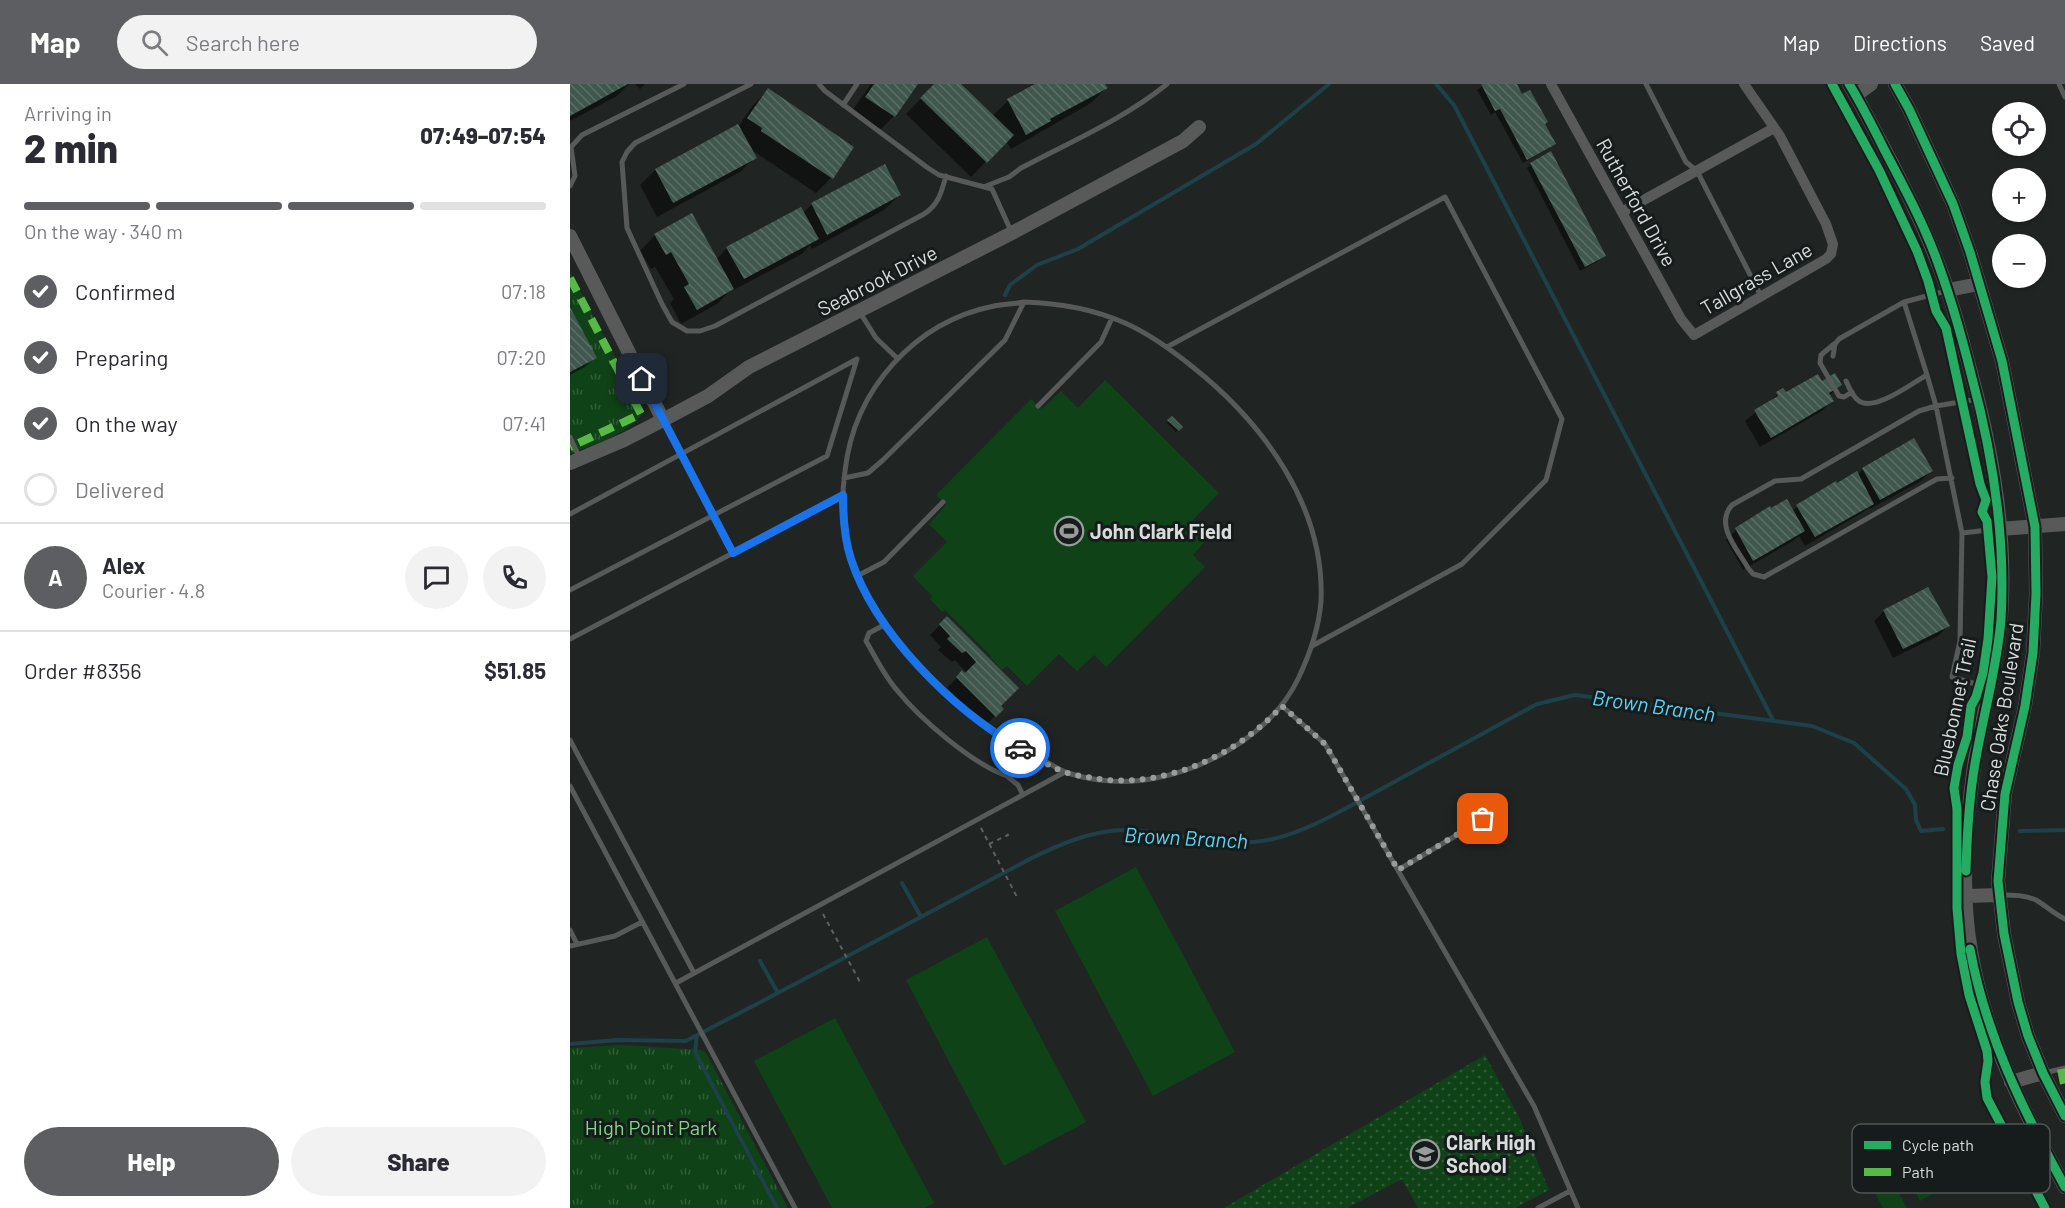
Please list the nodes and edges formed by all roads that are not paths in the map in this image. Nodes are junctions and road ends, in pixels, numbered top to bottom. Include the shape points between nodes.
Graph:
1 (684, 84) edge
2 (751, 84) edge
3 (819, 84) edge
4 (857, 84) edge
5 (1167, 84) edge
6 (1551, 84) edge
7 (1646, 84) edge
8 (1744, 84) edge
9 (1871, 84) edge
10 (1896, 84) edge
11 (2059, 84) edge
12 (1852, 89) edge
13 (2065, 97) edge
14 (843, 105) junction
15 (1199, 127) dead end
16 (1774, 128) junction
17 (1697, 171) junction
18 (946, 176) junction
19 (570, 186) edge
20 (986, 186) junction
21 (1622, 212) junction
22 (1012, 232) junction
23 (570, 236) edge
24 (1979, 284) junction
25 (1948, 290) junction
26 (1761, 297) junction
27 (1904, 302) junction
28 (1024, 303) junction
29 (859, 311) junction
30 (1112, 318) junction
31 (1694, 335) joint
32 (1835, 344) junction
33 (1167, 347) junction
34 (1833, 356) dead end
35 (897, 358) junction
36 (1927, 375) junction
37 (1846, 381) dead end
38 (1852, 392) junction
39 (1978, 399) junction
40 (1038, 406) dead end
41 (1936, 406) junction
42 (663, 420) junction
43 (570, 437) edge
44 (681, 454) junction
45 (575, 461) edge
46 (844, 478) junction
47 (1952, 478) junction
48 (843, 495) junction
49 (943, 502) dead end
50 (570, 514) edge
51 (714, 515) junction
52 (2065, 524) edge
53 (2035, 527) junction
54 (2000, 529) junction
55 (1962, 534) junction
56 (733, 553) junction
57 (857, 576) junction
58 (570, 590) edge
59 (886, 624) junction
60 (570, 639) edge
61 (1311, 646) junction
62 (1990, 689) junction
63 (1282, 706) junction
64 (570, 740) edge
65 (1022, 750) junction
66 (1065, 772) junction
67 (1006, 776) junction
68 (570, 786) edge
69 (1023, 795) junction
70 (1499, 810) dead end
71 (1398, 870) junction
72 (2000, 895) junction
73 (1966, 896) junction
74 (2065, 919) edge
75 (642, 922) junction
76 (570, 930) edge
77 (577, 944) junction
78 (570, 946) edge
79 (694, 973) junction
80 (676, 983) junction
81 (2065, 1068) edge
82 (2043, 1073) junction
83 (2011, 1082) junction
84 (2065, 1116) edge
85 (2031, 1124) edge
86 (2050, 1159) edge
87 (2065, 1187) edge
88 (1570, 1191) junction
89 (795, 1208) edge
90 (1538, 1208) edge
91 (1578, 1208) edge

1 - 19 lane via 575,141 571,147 575,176
2 - 18 lane via 635,143 622,162 627,228 672,322 687,331 715,326 924,214 940,198
3 - 14 lane
4 - 14 lane
5 - 20 lane via 1117,118
6 - 21 street, Rutherford Drive
7 - 17 lane via 1686,162
8 - 16 street
9 - 12 street
10 - 24 street, Chase Oaks Boulevard via 1953,204
11 - 13 lane
12 - 25 street, Chase Oaks Boulevard via 1919,218
14 - 18 lane via 928,168
15 - 22 street, Seabrook Drive via 1183,141
16 - 17 street
16 - 26 street, Tallgrass Lane via 1827,224 1833,249 1826,259
17 - 21 street
17 - 26 lane
18 - 20 lane
20 - 22 lane via 992,189
21 - 31 street, Rutherford Drive via 1681,319
22 - 29 street, Seabrook Drive
23 - 42 street
24 - 25 street
24 - 53 street, Chase Oaks Boulevard via 2002,361
25 - 27 lane
25 - 39 street, Chase Oaks Boulevard
26 - 31 street, Tallgrass Lane
27 - 32 lane
27 - 36 lane
28 - 30 lane via 1071,307
28 - 35 lane via 994,306 955,319 912,344
28 - 46 lane via 1005,340 883,460 868,473
29 - 35 lane via 876,338
29 - 42 street, Seabrook Drive via 749,367 708,396
30 - 33 lane
30 - 40 lane via 1101,342
32 - 34 lane
32 - 38 lane via 1821,355 1820,363 1839,396
33 - 61 lane via 1238,409 1274,452 1295,486 1319,560 1321,602
33 - 61 lane via 1445,197 1562,419 1546,480 1462,564
35 - 46 lane via 879,379 859,416
36 - 38 lane via 1873,404 1860,402
36 - 41 lane
37 - 38 lane
39 - 41 lane
39 - 54 street, Chase Oaks Boulevard via 1992,459
41 - 47 lane
41 - 47 lane via 1919,411 1801,479 1783,479 1732,505 1726,511 1724,525 1753,574 1764,577 1928,484
42 - 44 lane
42 - 45 street, Seabrook Drive
43 - 45 lane
44 - 50 lane
44 - 51 lane
44 - 51 lane via 857,359 827,456
46 - 48 lane
47 - 55 lane
48 - 56 lane
48 - 57 lane via 845,534
49 - 57 lane via 884,562
51 - 56 lane
51 - 58 lane
52 - 53 street
53 - 54 street
53 - 72 street, Chase Oaks Boulevard via 2033,653 2005,794
54 - 55 lane
54 - 62 street, Chase Oaks Boulevard via 2001,606
55 - 62 lane via 1960,641 1952,677
56 - 60 lane
57 - 59 lane
59 - 65 lane via 943,692 985,727
59 - 67 lane via 869,633 867,641 895,688 938,730
61 - 63 lane
62 - 73 street, Chase Oaks Boulevard via 1969,813
63 - 66 lane via 1235,745 1176,773 1118,781
63 - 71 lane via 1325,744
64 - 79 lane
65 - 66 lane
65 - 67 lane
66 - 69 lane
67 - 69 lane
68 - 75 lane
69 - 79 lane
70 - 71 lane
71 - 88 lane via 1534,1106
72 - 73 street
72 - 74 lane via 2036,900
72 - 82 street, Chase Oaks Boulevard via 2018,1002
73 - 83 street, Chase Oaks Boulevard via 1971,951 1981,993
75 - 77 lane via 615,936
75 - 80 lane
76 - 77 lane
77 - 78 lane
79 - 80 lane
80 - 89 lane
81 - 82 lane
82 - 83 street
82 - 84 street, Chase Oaks Boulevard
83 - 85 street, Chase Oaks Boulevard
86 - 87 street, Chase Oaks Boulevard
88 - 90 lane
88 - 91 lane

